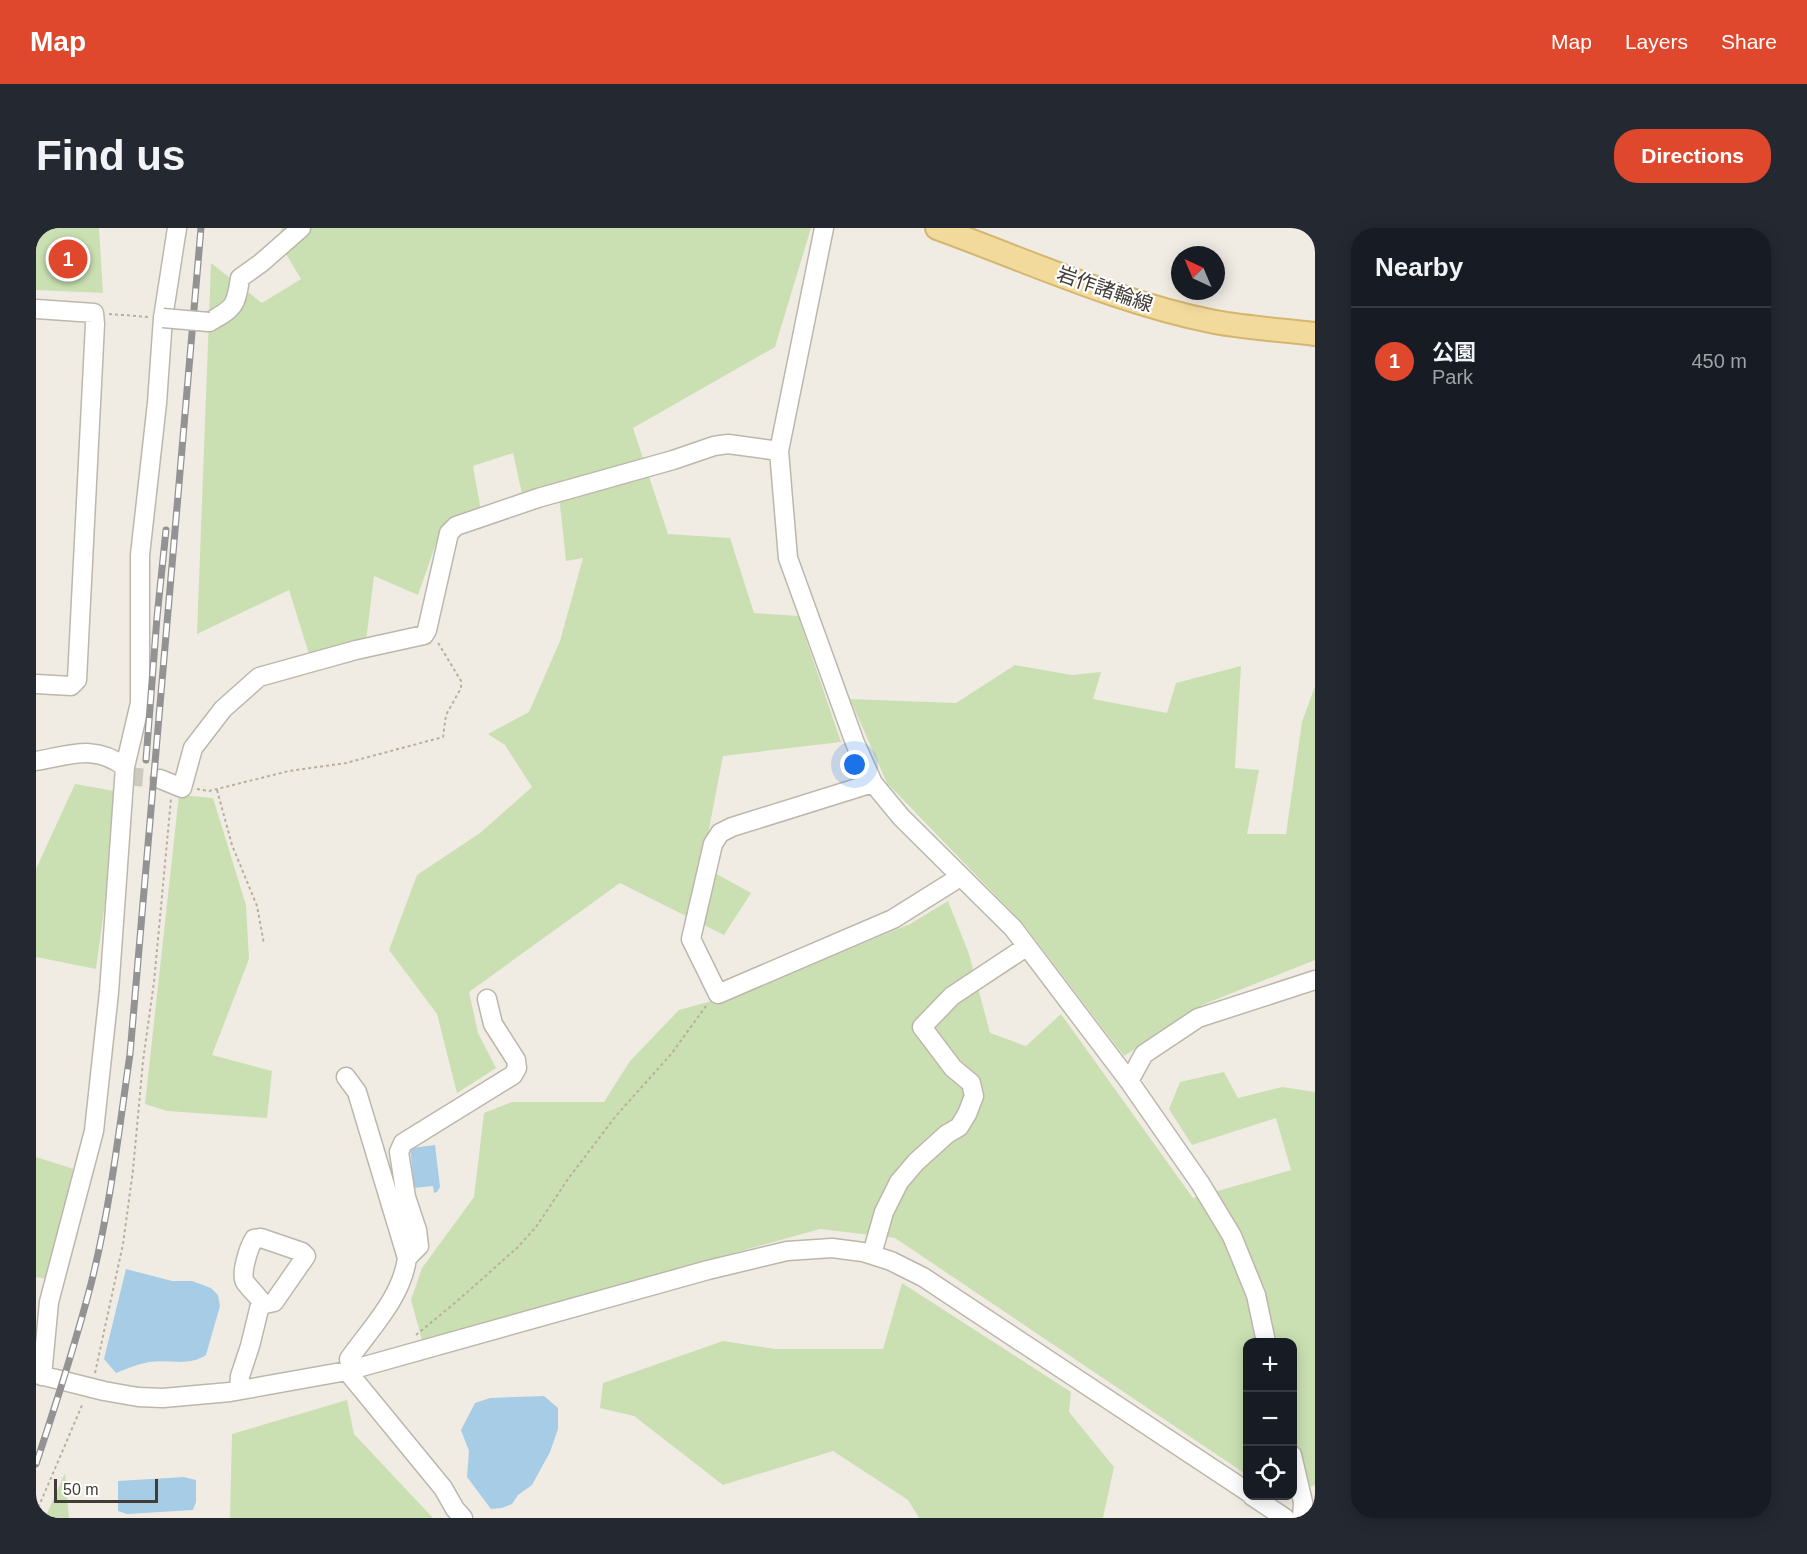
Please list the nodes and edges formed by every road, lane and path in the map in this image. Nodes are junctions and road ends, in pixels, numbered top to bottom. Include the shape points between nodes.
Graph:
1 (177, 228) edge
2 (301, 228) edge
3 (824, 228) edge
4 (937, 228) edge
5 (36, 309) edge
6 (94, 313) junction
7 (163, 318) junction
8 (1315, 334) edge
9 (779, 451) junction
10 (427, 630) junction
11 (36, 684) edge
12 (36, 761) edge
13 (125, 767) junction
14 (873, 783) junction
15 (172, 784) junction
16 (216, 789) junction
17 (960, 877) junction
18 (264, 944) dead end
19 (1026, 947) junction
20 (1315, 980) edge
21 (718, 994) junction
22 (487, 999) dead end
23 (346, 1077) dead end
24 (1129, 1081) junction
25 (872, 1254) junction
26 (406, 1258) junction
27 (261, 1301) dead end
28 (412, 1338) dead end
29 (1265, 1338) edge
30 (349, 1370) junction
31 (39, 1375) edge
32 (91, 1387) junction
33 (239, 1390) junction
34 (1297, 1474) edge
35 (1243, 1489) edge
36 (1258, 1500) edge
37 (36, 1513) edge
38 (463, 1518) edge
39 (1285, 1518) edge
40 (1302, 1518) edge

1 - 7 street
2 - 7 street, bridge via 240,278 237,301 227,312 209,322
3 - 9 street
4 - 8 main road, 岩作諸輪線 via 1160,308 1215,322
5 - 6 street
6 - 7 path
6 - 11 street via 77,680 71,686
7 - 13 street via 140,555 140,703
9 - 10 street via 728,444 714,446 456,526 449,533
9 - 14 street via 788,558
10 - 15 street via 424,635 259,677 223,709
10 - 16 path via 436,638 461,681 446,715 443,737 346,763 289,771
12 - 13 street via 99,753
13 - 31 street via 109,992 94,1131 49,1302
14 - 17 street
14 - 21 street via 720,832 713,844 691,939
15 - 16 path
15 - 32 path via 154,982 124,1233
16 - 18 path via 232,845 262,922
17 - 19 street
17 - 21 street via 893,919
19 - 24 street
19 - 25 street via 957,992 922,1027 952,1068 971,1083 974,1096 959,1126 916,1162 899,1182 887,1205
20 - 24 street via 1198,1018 1144,1054
21 - 28 path via 615,1117 536,1227
22 - 26 street via 493,1024 517,1068 513,1075 403,1143 399,1152 419,1246
23 - 26 street via 357,1092
24 - 29 street via 1232,1236 1256,1295
25 - 30 street via 832,1248 787,1251 708,1269
25 - 35 street via 923,1277
26 - 30 street via 396,1293 349,1359
27 - 33 street
30 - 33 street
30 - 38 street
31 - 32 street
32 - 33 street via 122,1395 163,1398
32 - 37 path
34 - 40 street
36 - 39 street

